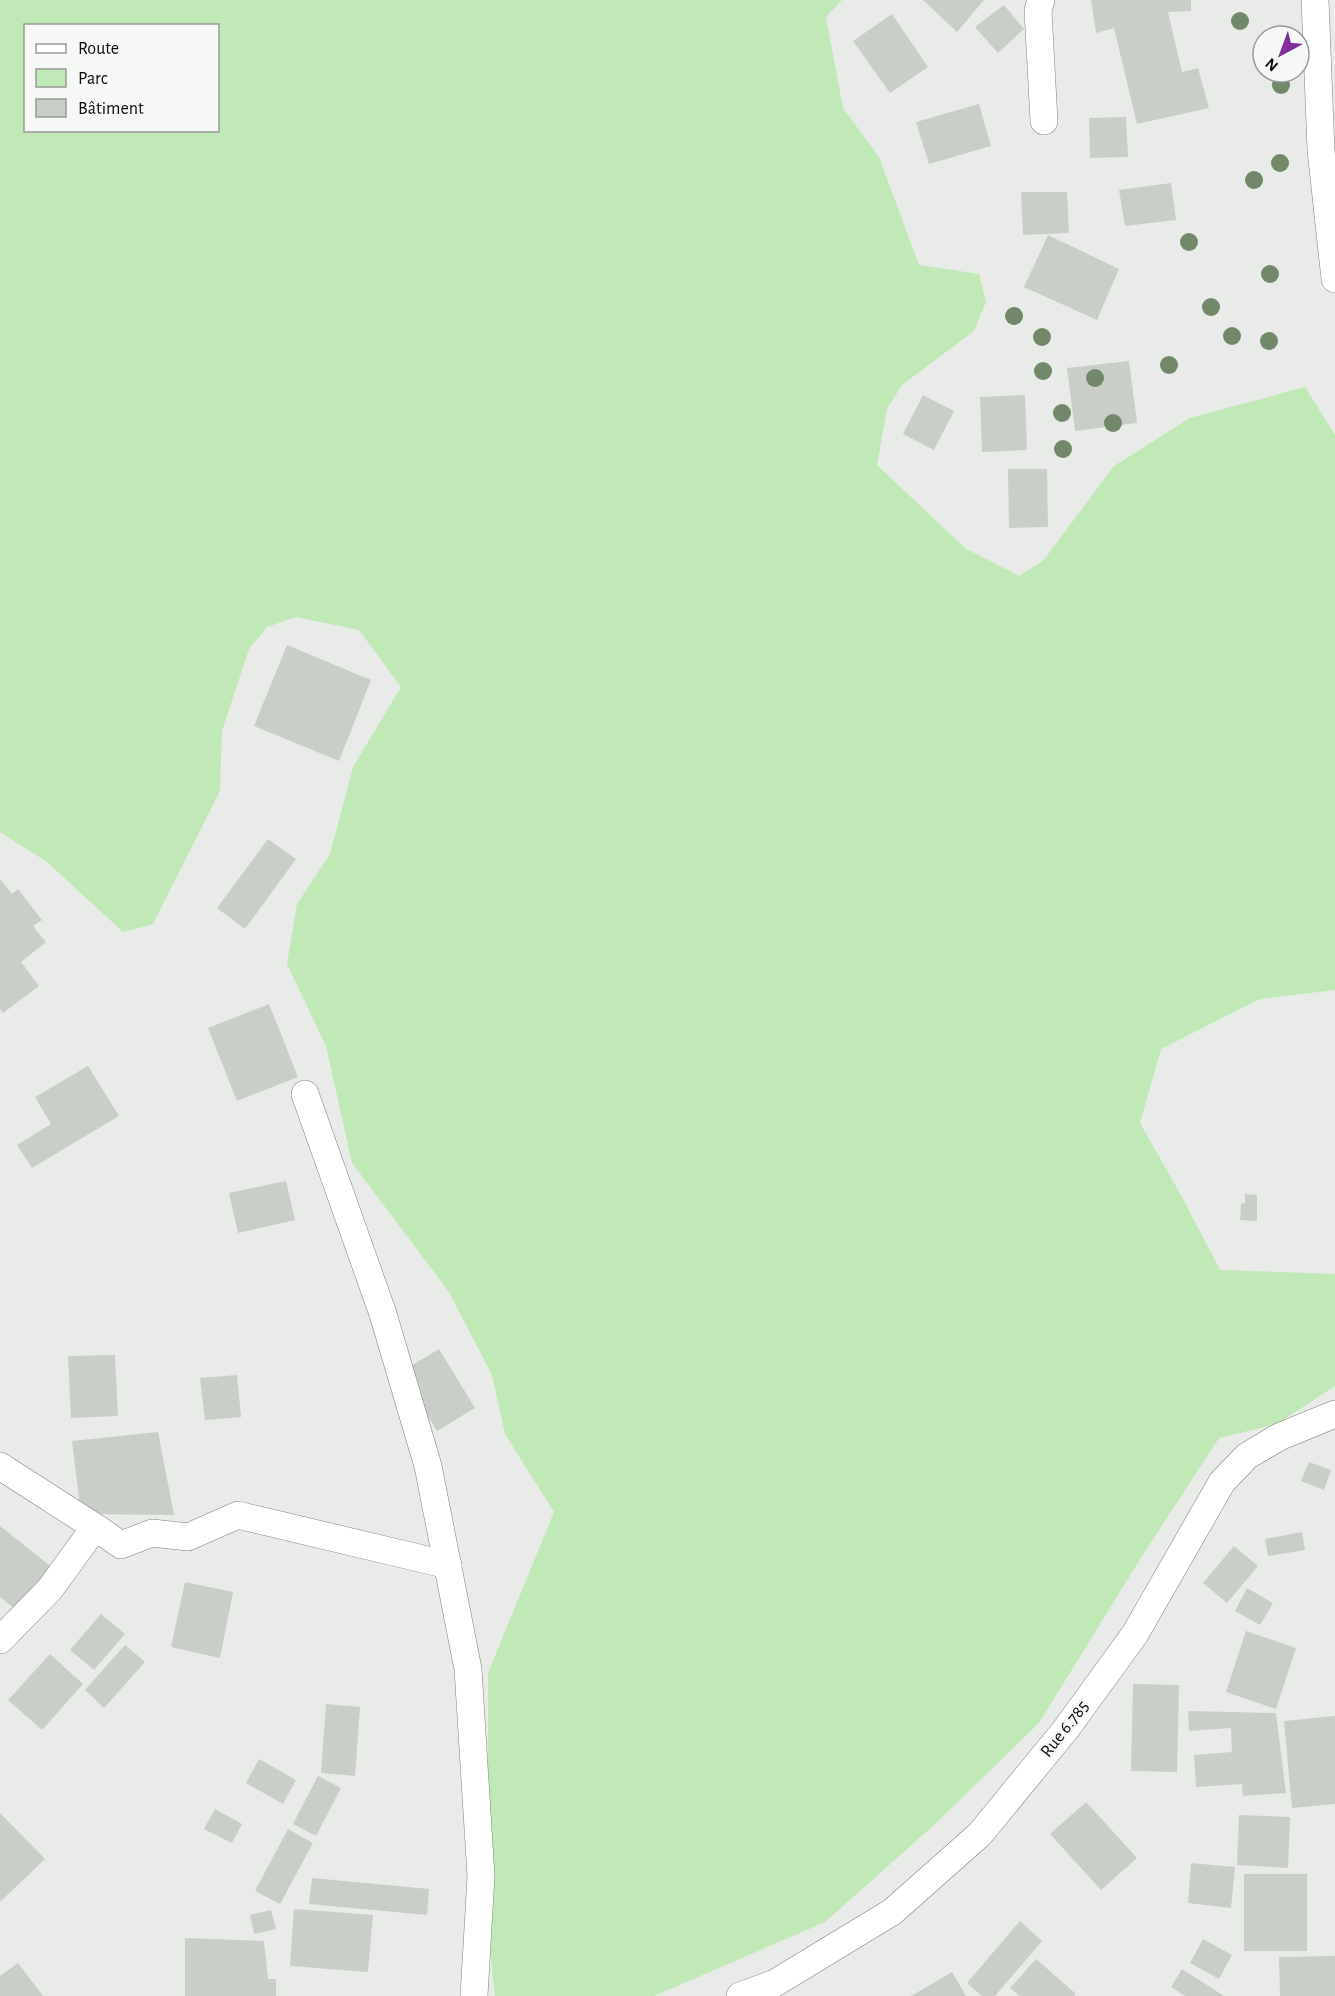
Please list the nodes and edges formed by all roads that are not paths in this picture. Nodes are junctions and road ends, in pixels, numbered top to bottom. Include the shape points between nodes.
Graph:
1 (1041, 0) edge
2 (1315, 0) edge
3 (1044, 121) dead end
4 (1335, 279) edge
5 (305, 1094) dead end
6 (1335, 1413) edge
7 (0, 1466) edge
8 (98, 1529) junction
9 (448, 1564) junction
10 (0, 1640) edge
11 (778, 1990) edge
12 (474, 1996) edge
13 (740, 1996) edge

1 - 3 street via 1038,11
2 - 4 street via 1321,150
5 - 9 street via 383,1314 428,1466
6 - 11 street, Rue 6.785 via 1279,1437 1247,1456 1222,1482 1135,1634 1066,1729 980,1834 892,1912
7 - 8 street
8 - 9 street via 121,1545 152,1533 188,1537 238,1515
8 - 10 street via 50,1589
9 - 12 street via 468,1669 480,1865
11 - 13 street, Rue 6.785

